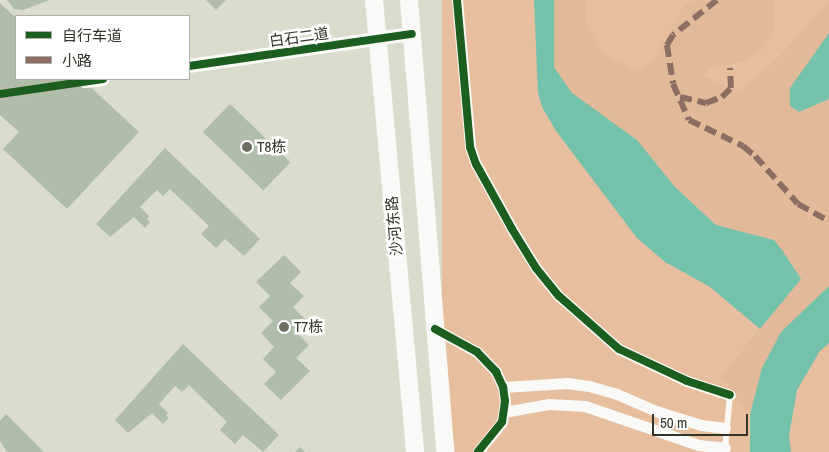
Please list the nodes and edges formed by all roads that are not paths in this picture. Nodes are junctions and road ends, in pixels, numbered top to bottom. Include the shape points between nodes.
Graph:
1 (374, 0) edge
2 (410, 0) edge
3 (457, 0) edge
4 (412, 34) junction
5 (377, 39) junction
6 (190, 66) edge
7 (94, 80) edge
8 (85, 81) dead end
9 (435, 328) junction
10 (502, 387) junction
11 (730, 395) joint
12 (504, 412) junction
13 (725, 428) junction
14 (725, 450) edge
15 (415, 452) edge
16 (445, 452) edge
17 (478, 452) edge

1 - 5 main road, 沙河东路
2 - 4 main road
3 - 11 street via 470,147 507,221 536,268 559,296 619,349 688,381
4 - 5 street, 白石二道
4 - 9 main road
5 - 6 street, 白石二道
5 - 15 main road, 沙河东路
7 - 8 street
9 - 10 street via 477,352 496,372
9 - 16 main road
10 - 12 street
10 - 13 street via 567,383 589,386 701,425
11 - 13 lane
12 - 14 street via 549,404 585,406 679,439
12 - 17 street via 492,438
13 - 14 lane

